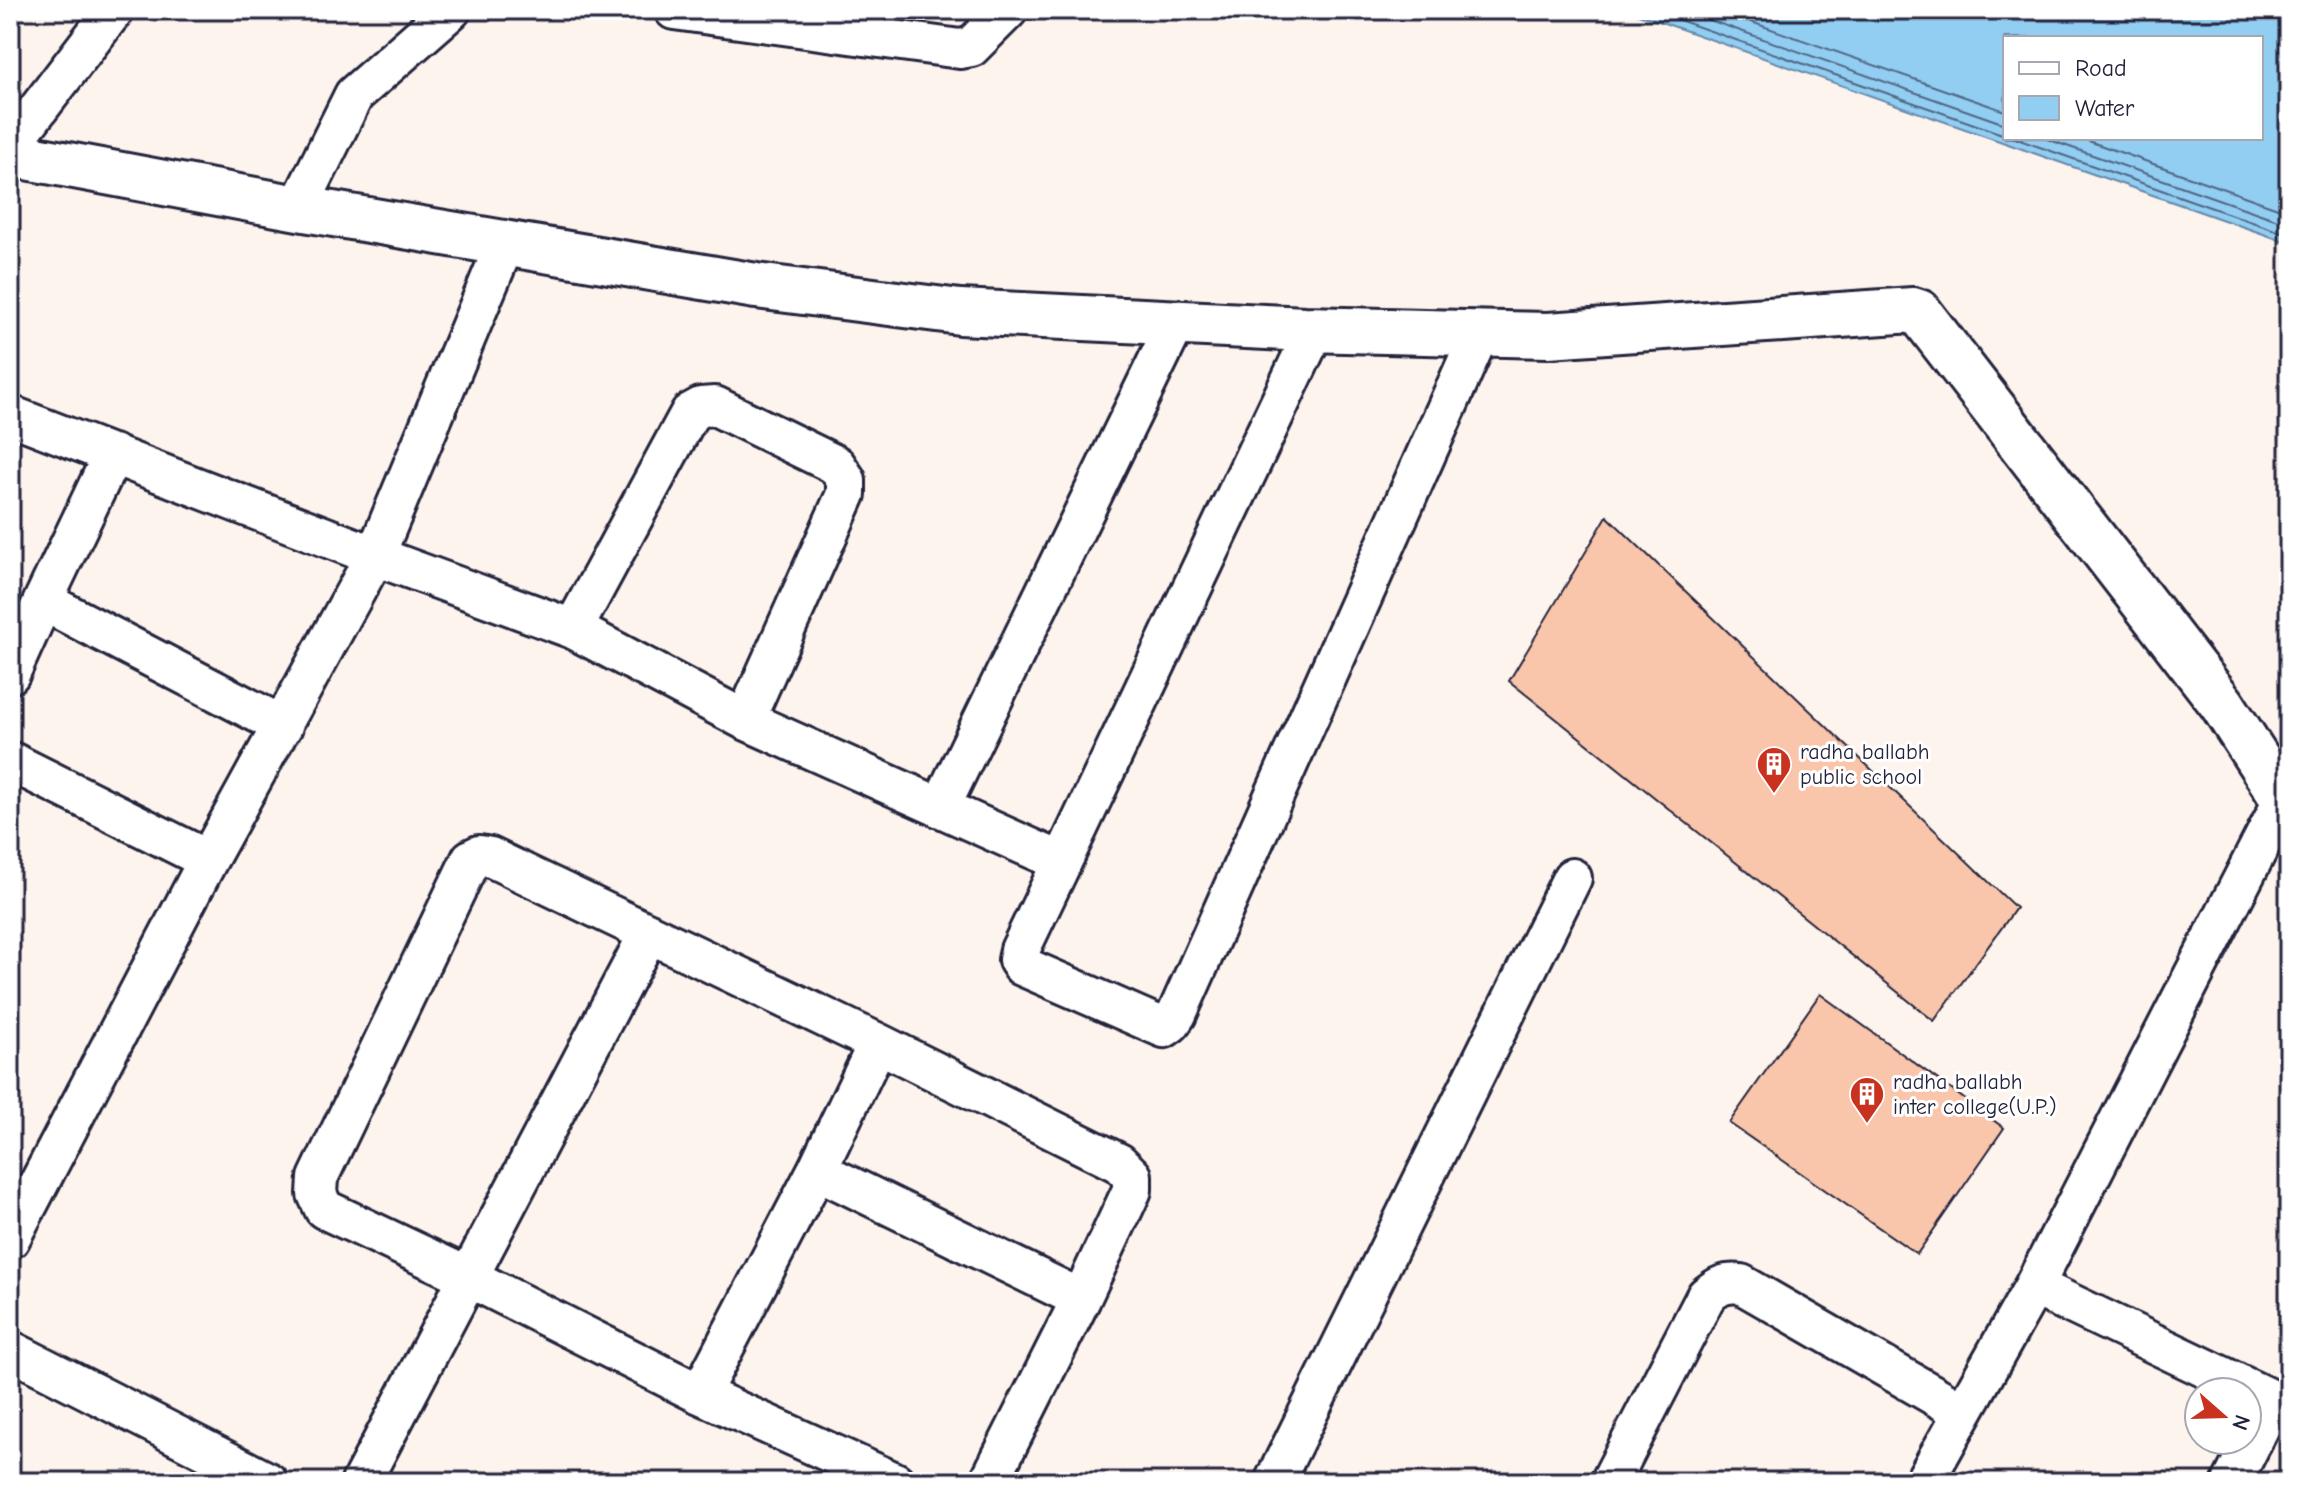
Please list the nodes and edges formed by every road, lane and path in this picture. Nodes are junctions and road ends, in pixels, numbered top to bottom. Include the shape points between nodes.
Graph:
1 (114, 10) edge
2 (451, 10) edge
3 (674, 10) edge
4 (1008, 10) edge
5 (10, 146) edge
6 (10, 154) edge
7 (298, 208) junction
8 (505, 244) junction
9 (1176, 323) junction
10 (1315, 329) junction
11 (1480, 333) junction
12 (10, 415) edge
13 (113, 454) junction
14 (375, 556) junction
15 (43, 601) junction
16 (573, 629) junction
17 (10, 674) edge
18 (745, 720) junction
19 (283, 726) junction
20 (10, 761) edge
21 (2287, 799) edge
22 (940, 808) junction
23 (208, 860) junction
24 (1062, 862) junction
25 (1572, 878) dead end
26 (649, 933) junction
27 (878, 1043) junction
28 (817, 1170) junction
29 (10, 1239) edge
30 (468, 1277) junction
31 (2034, 1286) junction
32 (1081, 1299) junction
33 (10, 1350) edge
34 (700, 1394) junction
35 (2281, 1405) edge
36 (1963, 1412) junction
37 (268, 1482) edge
38 (361, 1482) edge
39 (895, 1482) edge
40 (989, 1482) edge
41 (1274, 1482) edge
42 (1610, 1482) edge
43 (1924, 1482) edge
44 (2232, 1482) edge

1 - 5 street
2 - 7 street via 354,95
3 - 4 street via 965,49
6 - 7 street
7 - 8 street
8 - 9 street via 756,286 960,312
8 - 14 street
9 - 10 street
9 - 22 street
10 - 11 street
10 - 24 street
11 - 21 street via 1548,335 1919,312 2222,704
11 - 24 street via 1171,1023 1164,1028 1018,960
12 - 13 street
13 - 14 street
13 - 15 street
14 - 16 street
14 - 19 street
15 - 17 street
15 - 19 street
16 - 18 street
16 - 18 street via 690,413 715,406 836,465 846,480 846,494
18 - 22 street
19 - 23 street
20 - 23 street
21 - 31 street
22 - 24 street
23 - 29 street
25 - 41 street
26 - 27 street
26 - 30 street
26 - 30 street via 490,857 471,859 318,1178 317,1194 324,1209
27 - 28 street
27 - 32 street via 1119,1163 1132,1176 1132,1190
28 - 32 street
28 - 34 street
30 - 34 street
30 - 38 street
31 - 35 street
31 - 36 street
32 - 40 street
33 - 37 street
34 - 39 street
35 - 44 street
36 - 42 street via 1741,1284 1728,1283 1706,1296
36 - 43 street

